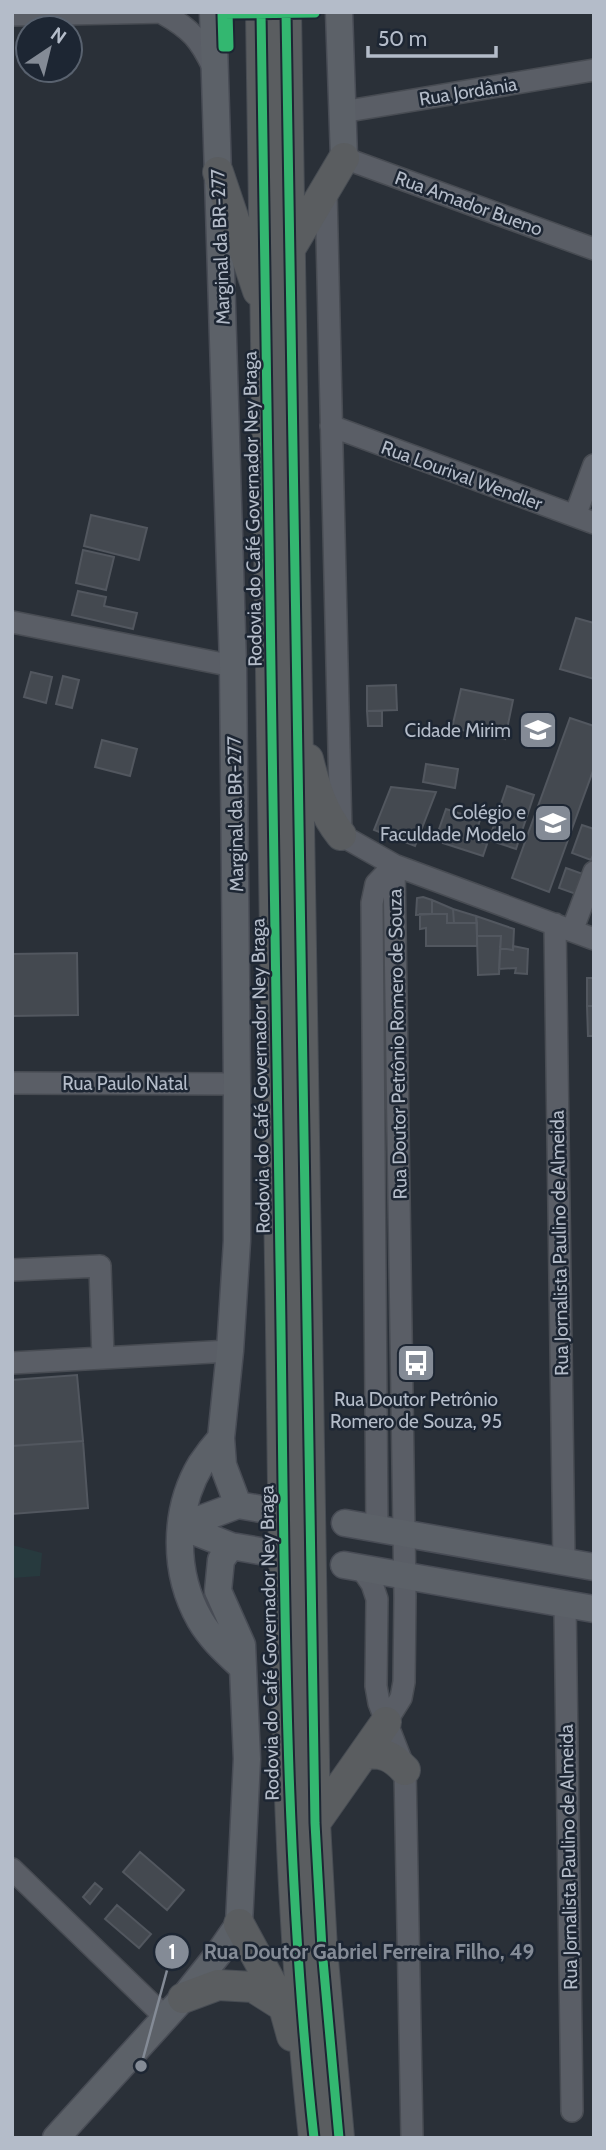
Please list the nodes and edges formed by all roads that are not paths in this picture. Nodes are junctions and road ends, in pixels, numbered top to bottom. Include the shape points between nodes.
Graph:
1 (213, 12) edge
2 (261, 12) edge
3 (286, 12) edge
4 (339, 12) edge
5 (166, 13) edge
6 (12, 15) edge
7 (215, 70) junction
8 (594, 70) edge
9 (342, 112) junction
10 (344, 158) junction
11 (218, 172) junction
12 (326, 188) junction
13 (290, 249) junction
14 (594, 249) edge
15 (267, 318) junction
16 (331, 426) junction
17 (594, 465) edge
18 (584, 520) edge
19 (12, 622) edge
20 (233, 666) junction
21 (297, 714) junction
22 (341, 835) junction
23 (394, 865) junction
24 (594, 872) edge
25 (563, 928) junction
26 (594, 939) edge
27 (12, 1083) edge
28 (237, 1084) junction
29 (12, 1270) edge
30 (230, 1351) junction
31 (103, 1357) junction
32 (12, 1363) edge
33 (221, 1438) junction
34 (249, 1507) junction
35 (345, 1523) dead end
36 (198, 1527) junction
37 (377, 1529) junction
38 (404, 1534) junction
39 (231, 1546) junction
40 (260, 1551) dead end
41 (564, 1562) junction
42 (353, 1567) joint
43 (594, 1567) edge
44 (405, 1576) junction
45 (565, 1604) junction
46 (594, 1609) edge
47 (243, 1668) junction
48 (386, 1722) junction
49 (364, 1754) junction
50 (405, 1770) junction
51 (315, 1823) junction
52 (15, 1875) edge
53 (239, 1924) junction
54 (284, 2007) junction
55 (174, 2008) junction
56 (310, 2101) junction
57 (572, 2111) dead end
58 (56, 2138) edge
59 (314, 2138) edge
60 (339, 2138) edge
61 (412, 2138) edge

1 - 7 main road, Marginal da BR-277
2 - 15 highway, Rodovia do Café Governador Ney Braga
3 - 13 highway
4 - 9 main road
5 - 6 street
5 - 7 street via 200,41
7 - 11 main road, Marginal da BR-277
8 - 9 street, Rua Jordânia
9 - 10 main road
10 - 12 highway
10 - 14 street, Rua Amador Bueno
11 - 15 highway
11 - 20 main road, Marginal da BR-277
12 - 13 highway
12 - 16 street
13 - 21 highway
15 - 56 highway, Rodovia do Café Governador Ney Braga via 287,1719 295,1917
16 - 18 street, Rua Lourival Wendler
16 - 22 street
17 - 18 street
19 - 20 street
20 - 28 main road, Marginal da BR-277
21 - 22 highway via 321,803
21 - 51 highway
22 - 23 street
23 - 25 street
23 - 37 street, Rua Doutor Petrônio Romero de Souza via 376,884 372,903
23 - 38 street, Rua Doutor Petrônio Romero de Souza
24 - 25 street
25 - 26 street
25 - 41 street, Rua Jornalista Paulino de Almeida
27 - 28 street, Rua Paulo Natal
28 - 30 main road, Marginal da BR-277 via 237,1241
29 - 31 street via 100,1266
30 - 31 street
30 - 33 main road, Marginal da BR-277
31 - 32 street
33 - 34 main road via 223,1465
33 - 36 main road via 207,1472
33 - 47 main road via 201,1464 188,1494 180,1558 200,1620
34 - 36 main road
34 - 39 main road via 229,1511 223,1526
35 - 37 main road
36 - 39 main road
36 - 47 main road via 202,1579 211,1611
37 - 38 main road
38 - 41 main road
38 - 44 street, Rua Doutor Petrônio Romero de Souza
39 - 40 main road
39 - 47 main road via 221,1560 218,1591 242,1645
41 - 43 main road
42 - 44 main road
42 - 48 street via 372,1584 377,1599 376,1686
44 - 45 main road
44 - 48 street, Rua Doutor Petrônio Romero de Souza via 404,1682 401,1698
45 - 46 main road
45 - 57 street, Rua Jornalista Paulino de Almeida
47 - 53 main road via 247,1759
48 - 49 highway
48 - 50 street
49 - 50 highway via 385,1754
49 - 51 highway
50 - 61 street
51 - 60 highway
52 - 55 street
53 - 54 highway
53 - 55 main road
54 - 55 highway via 253,1987 218,1985
54 - 56 highway
55 - 58 main road
56 - 59 highway, Rodovia do Café Governador Ney Braga

